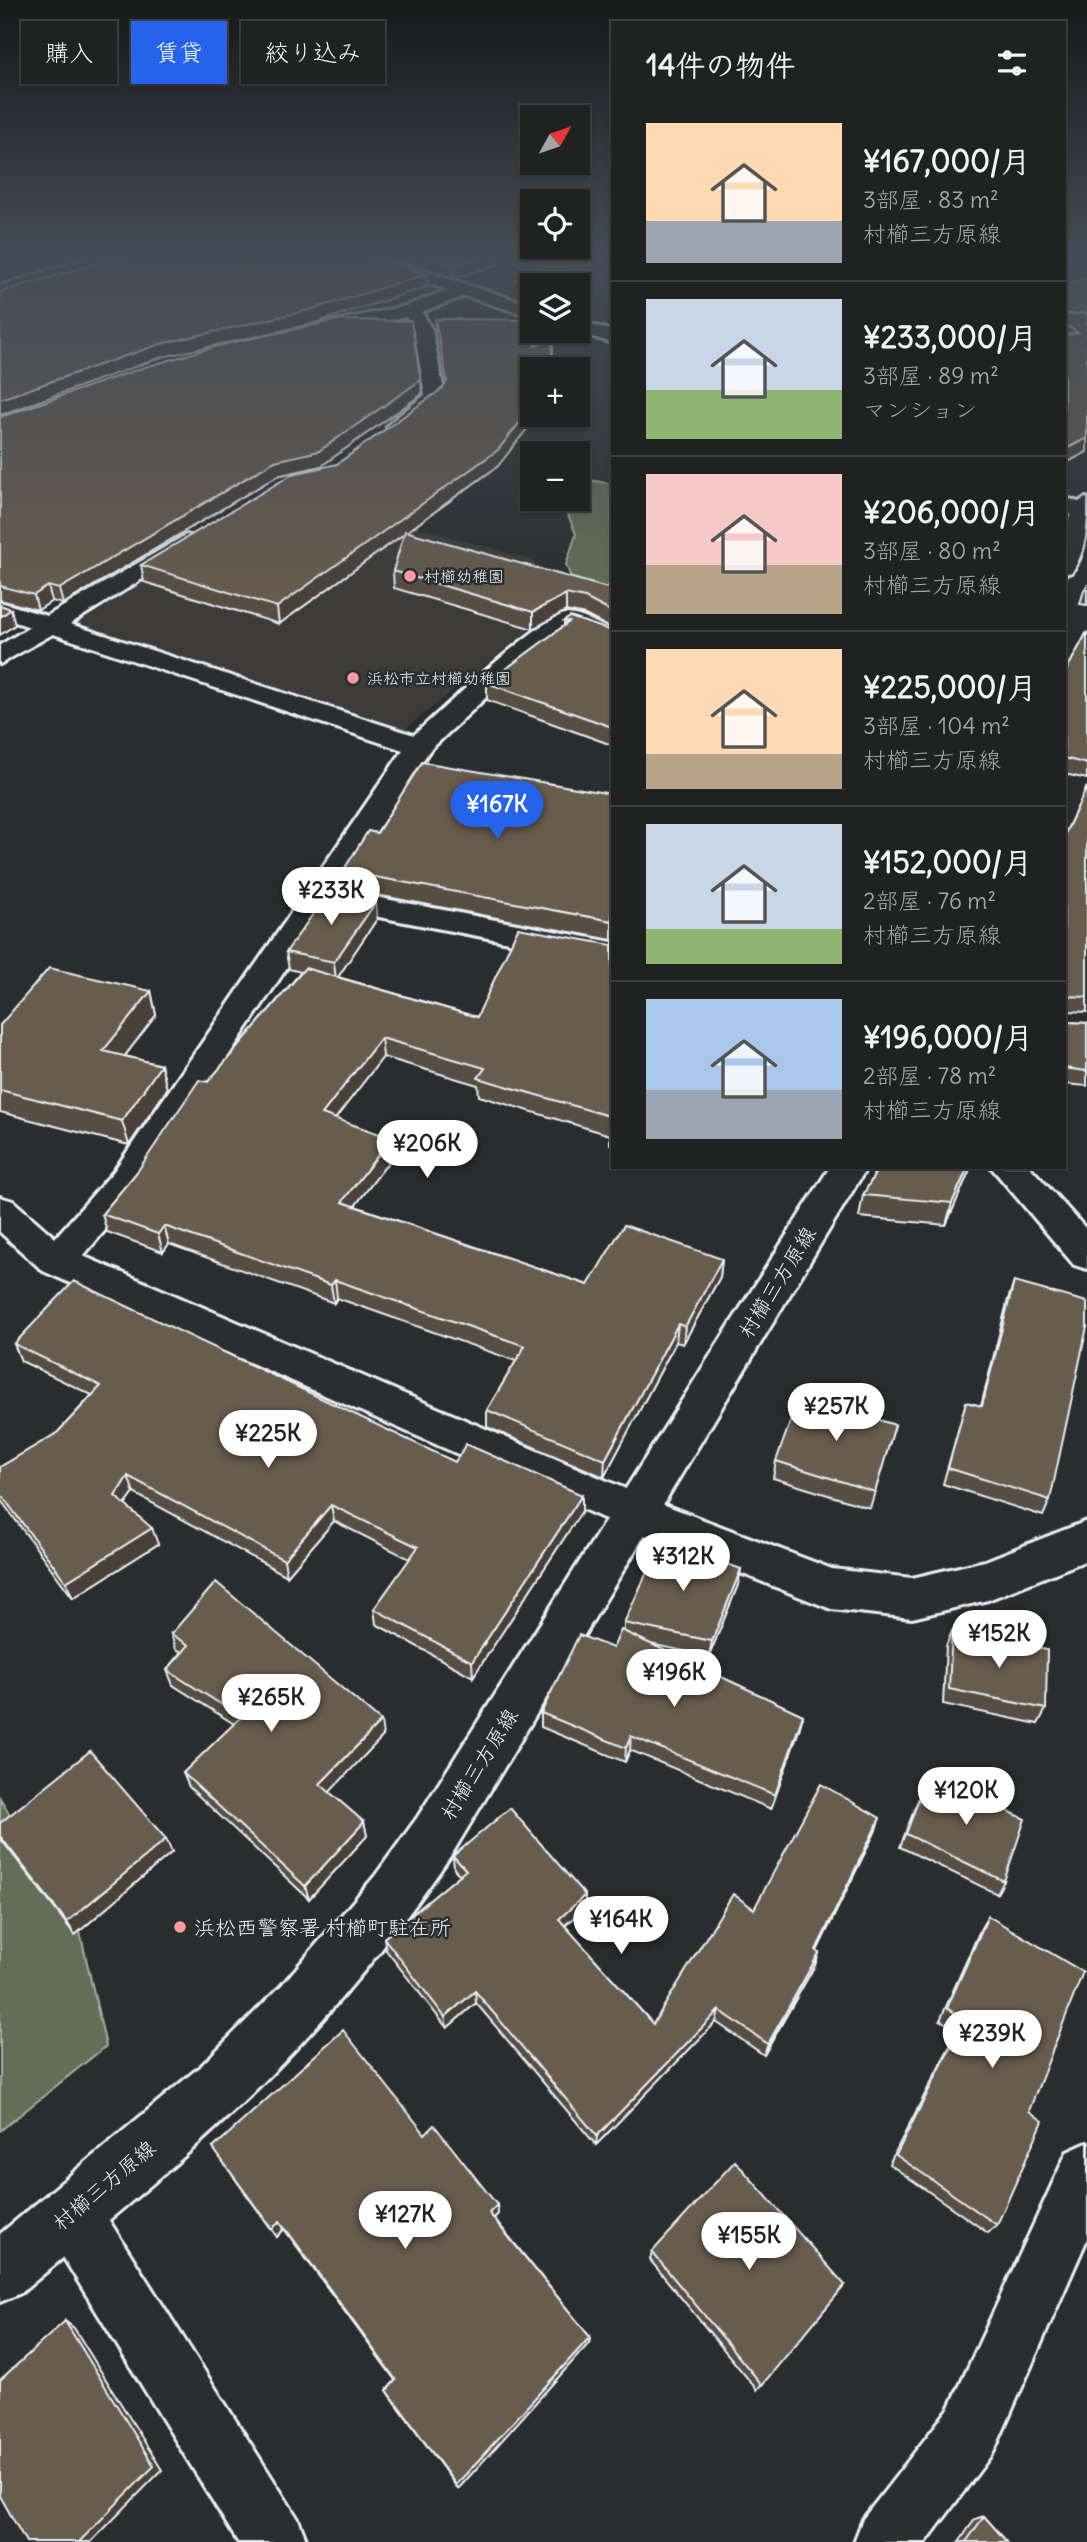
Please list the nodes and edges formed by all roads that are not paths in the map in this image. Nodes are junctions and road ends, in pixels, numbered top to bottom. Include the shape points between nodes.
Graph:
1 (431, 373) edge
2 (383, 436) edge
3 (1080, 508) edge
4 (205, 530) edge
5 (1066, 560) edge
6 (0, 609) edge
7 (53, 624) junction
8 (611, 638) edge
9 (0, 656) edge
10 (419, 746) junction
11 (320, 895) junction
12 (611, 952) edge
13 (848, 1169) edge
14 (1011, 1169) edge
15 (0, 1211) edge
16 (1087, 1255) edge
17 (57, 1261) junction
18 (634, 1512) junction
19 (1087, 1540) edge
20 (1087, 2172) edge
21 (70, 2213) junction
22 (0, 2272) edge
23 (275, 2542) edge
24 (886, 2542) edge

1 - 2 street via 435,397
3 - 5 street
4 - 7 street
6 - 7 street
7 - 9 street
7 - 10 street
8 - 10 street via 566,621 487,682
10 - 11 street
11 - 12 street
11 - 17 street via 127,1180
13 - 18 street, 村櫛三方原線
14 - 16 street
15 - 17 street
17 - 18 street
18 - 19 street via 831,1589 912,1598 988,1580
18 - 21 street, 村櫛三方原線 via 435,1835 352,1948 249,2059
20 - 24 street via 972,2429
21 - 22 street, 村櫛三方原線
21 - 23 street

